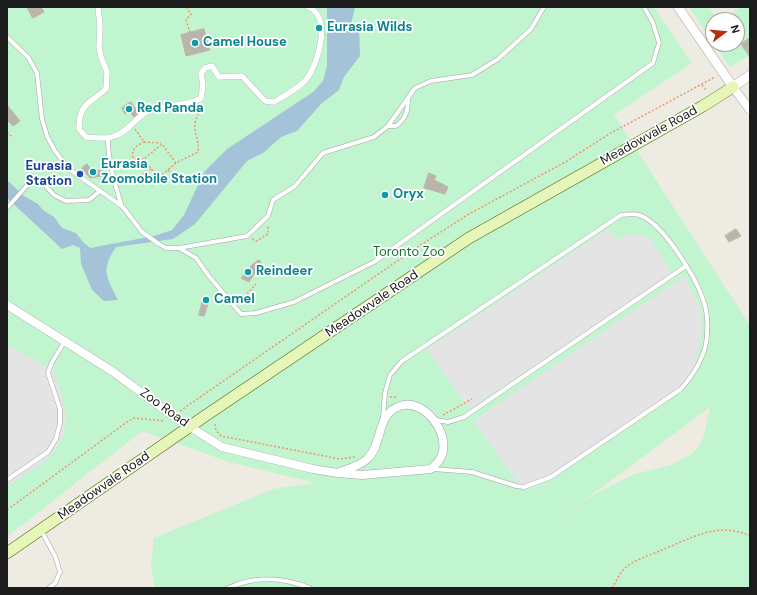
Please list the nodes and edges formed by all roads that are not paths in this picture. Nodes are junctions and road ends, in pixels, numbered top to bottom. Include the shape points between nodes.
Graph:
1 (98, 7) edge
2 (308, 7) edge
3 (544, 7) edge
4 (644, 7) edge
5 (678, 7) edge
6 (7, 38) edge
7 (750, 75) edge
8 (733, 87) junction
9 (408, 96) junction
10 (750, 110) edge
11 (388, 126) junction
12 (108, 139) junction
13 (100, 192) junction
14 (123, 207) junction
15 (7, 208) edge
16 (180, 248) junction
17 (686, 266) junction
18 (7, 305) edge
19 (65, 341) junction
20 (383, 420) junction
21 (434, 420) junction
22 (190, 427) junction
23 (431, 469) junction
24 (338, 473) junction
25 (7, 480) edge
26 (40, 530) junction
27 (7, 553) edge
28 (49, 588) edge
29 (228, 588) edge
30 (310, 588) edge

1 - 12 street via 99,47 100,57 107,72 106,89 85,105 79,116 79,129 86,137
2 - 12 street via 320,17 321,43 317,63 304,81 274,102 265,101 242,76 219,78 212,66 205,68 201,73 204,85 201,98 196,102 173,104 148,111 123,132
3 - 9 lane via 531,29 498,59 472,75 431,81 415,88
4 - 16 lane via 653,23 659,43 653,63 609,97 374,262 294,302 256,313 241,314 196,258
5 - 8 street
6 - 13 lane via 28,57 37,73 42,119 55,152 69,169
7 - 8 street, Meadowvale Road
8 - 10 street
8 - 22 main road, Meadowvale Road via 469,238
9 - 11 lane
9 - 11 lane via 407,112 403,121 396,126
11 - 16 lane via 374,137 323,153 295,186 273,200 268,216 247,236
12 - 14 lane via 111,171
13 - 14 lane
13 - 15 lane via 88,200 66,201 54,195 40,180 32,180
14 - 16 lane via 142,232 166,248
17 - 20 lane via 660,229 639,214 621,215 402,361 390,375
17 - 21 lane via 464,417 448,422
17 - 23 lane via 703,298 707,336 696,370 681,389 551,477 524,487 472,472
18 - 19 street, Zoo Road
19 - 22 street, Zoo Road
19 - 25 lane via 48,373 60,409 56,439 48,452
20 - 21 street via 395,408 409,404 423,410
20 - 24 street via 375,449 366,461
21 - 23 street via 442,436 443,446 442,456
22 - 24 street, Zoo Road via 212,442 232,450
22 - 26 main road, Meadowvale Road
23 - 24 street, Zoo Road via 362,475
26 - 27 main road, Meadowvale Road
26 - 28 lane via 60,572 55,583
29 - 30 lane via 241,582 280,578

